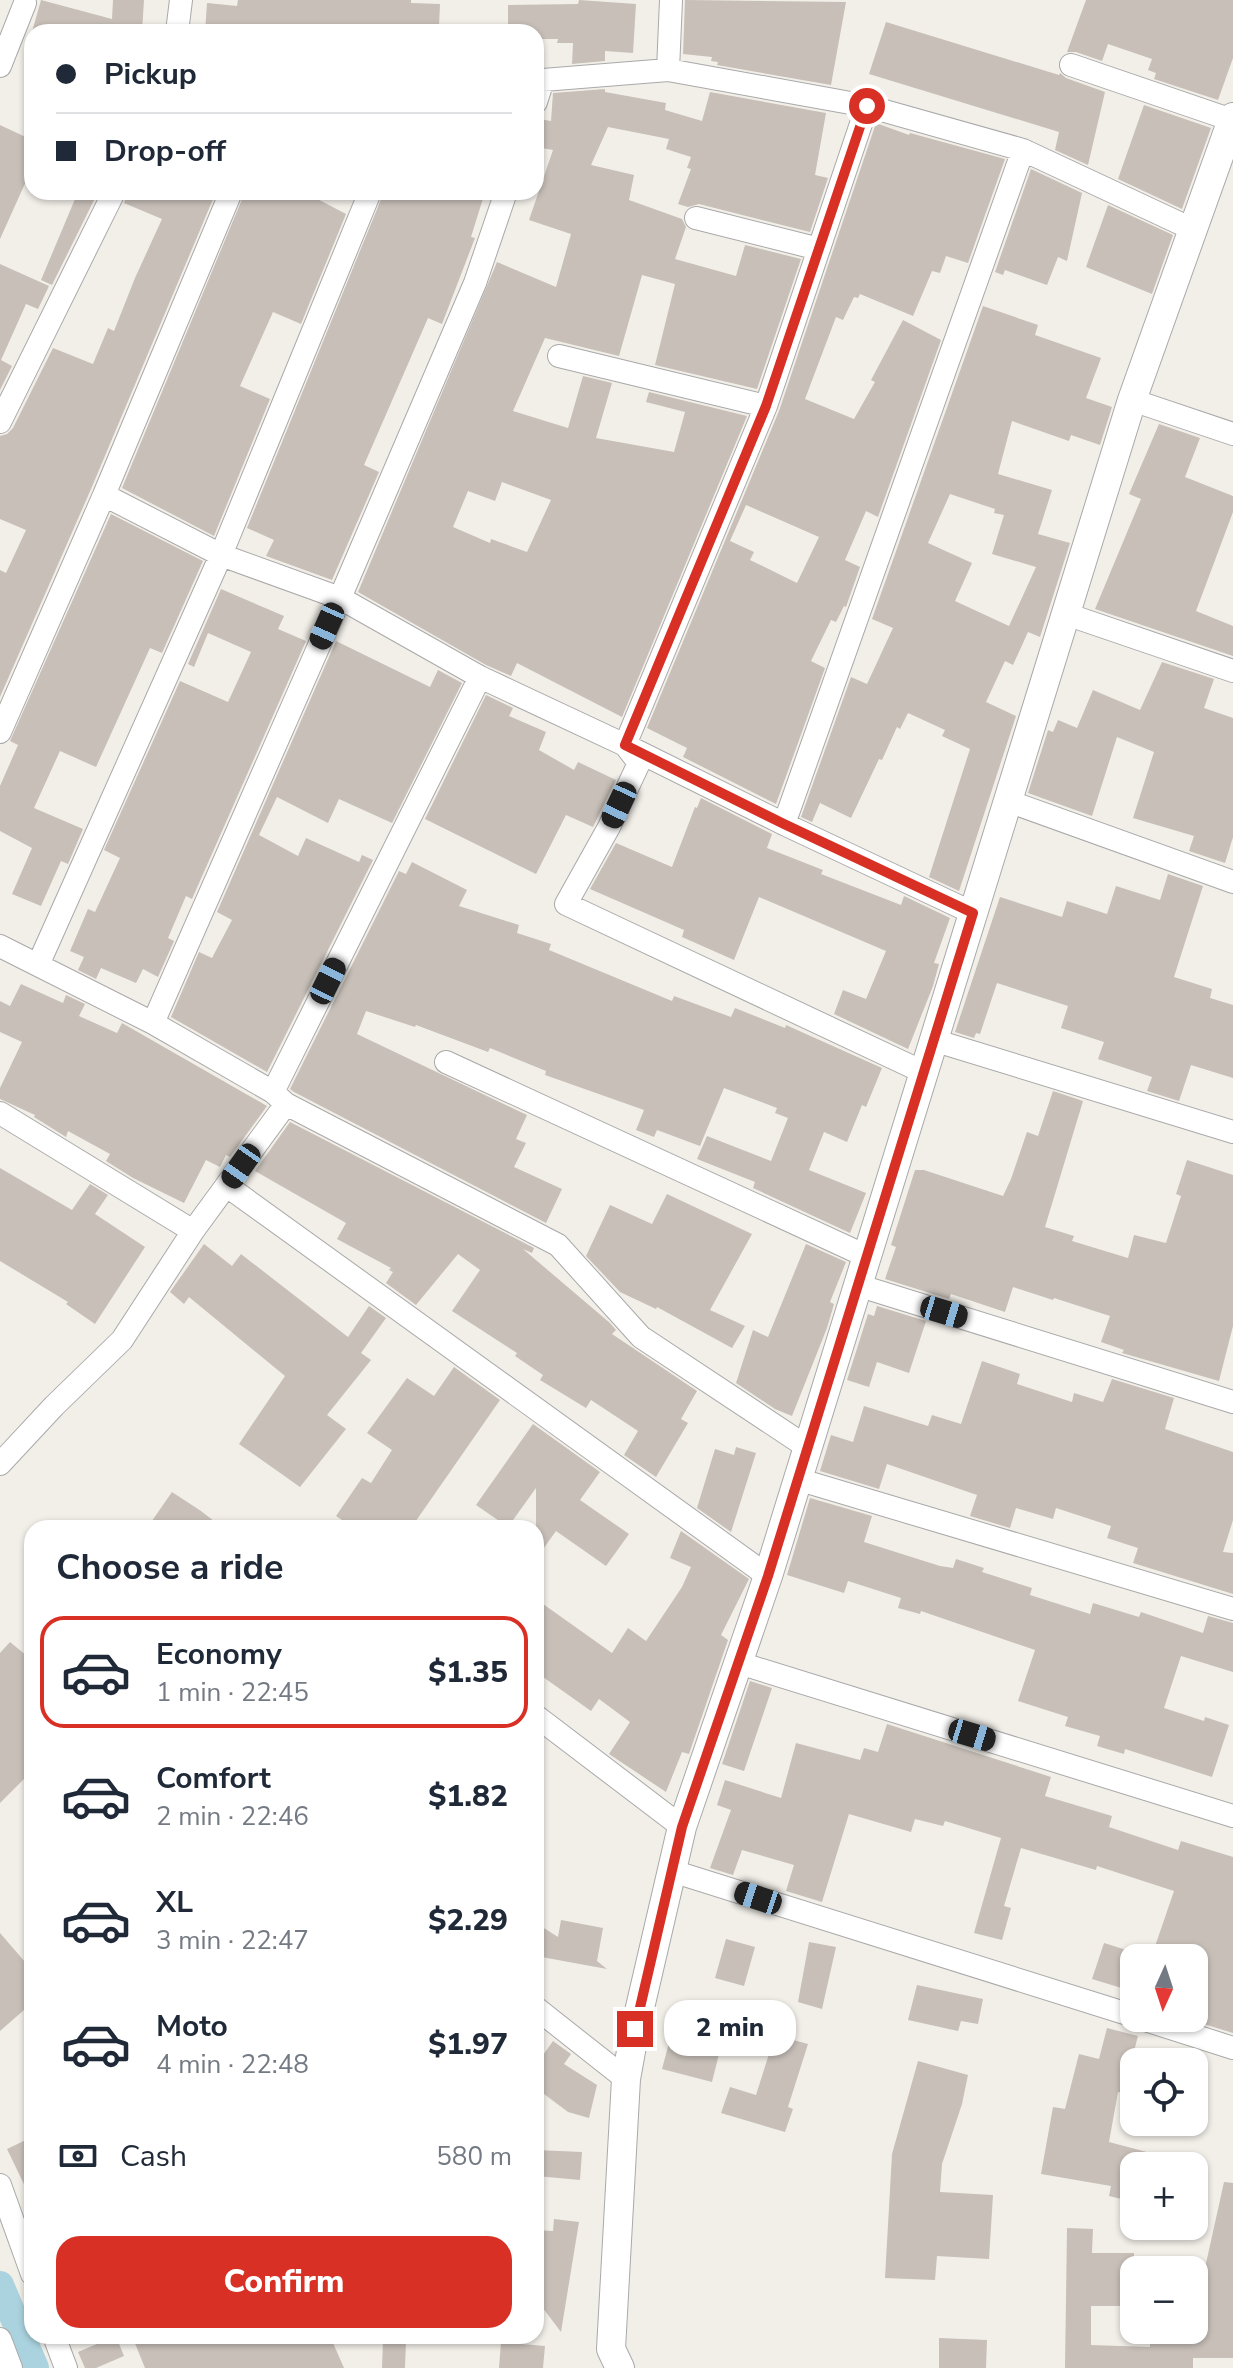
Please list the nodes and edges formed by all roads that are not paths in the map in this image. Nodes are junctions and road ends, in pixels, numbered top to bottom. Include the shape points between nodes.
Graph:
1 (181, 0) edge
2 (671, 0) edge
3 (25, 3) dead end
4 (178, 24) edge
5 (1071, 65) dead end
6 (0, 66) edge
7 (668, 70) junction
8 (544, 87) edge
9 (867, 106) junction
10 (1233, 118) edge
11 (1023, 150) junction
12 (1227, 156) edge
13 (110, 200) edge
14 (228, 200) edge
15 (367, 200) edge
16 (503, 200) edge
17 (696, 218) dead end
18 (1192, 229) junction
19 (819, 249) junction
20 (559, 356) dead end
21 (1132, 400) junction
22 (766, 406) junction
23 (0, 422) edge
24 (1233, 434) edge
25 (104, 495) junction
26 (221, 555) junction
27 (340, 598) junction
28 (1066, 614) junction
29 (1233, 671) edge
30 (480, 677) junction
31 (0, 732) edge
32 (625, 745) junction
33 (1008, 801) junction
34 (784, 824) junction
35 (1233, 882) edge
36 (973, 913) junction
37 (0, 946) edge
38 (38, 965) junction
39 (153, 1023) junction
40 (933, 1040) junction
41 (446, 1062) dead end
42 (923, 1072) junction
43 (279, 1098) junction
44 (0, 1113) edge
45 (1233, 1132) edge
46 (227, 1186) junction
47 (193, 1231) junction
48 (866, 1256) junction
49 (857, 1285) junction
50 (1233, 1402) edge
51 (807, 1447) junction
52 (0, 1464) edge
53 (797, 1479) junction
54 (768, 1576) junction
55 (1233, 1609) edge
56 (739, 1663) junction
57 (544, 1722) edge
58 (1233, 1816) edge
59 (682, 1827) junction
60 (672, 1871) junction
61 (1120, 2012) edge
62 (544, 2014) edge
63 (1183, 2032) edge
64 (1233, 2048) edge
65 (626, 2079) junction
66 (0, 2185) edge
67 (24, 2252) edge
68 (0, 2339) edge
69 (57, 2344) edge
70 (11, 2368) edge
71 (66, 2368) edge
72 (620, 2368) edge

1 - 4 street
2 - 7 street
3 - 6 street
5 - 10 street
7 - 8 street
7 - 9 street
9 - 11 street
9 - 19 street
10 - 12 street
11 - 18 street
11 - 34 street
12 - 18 street
13 - 23 street
14 - 25 street
15 - 26 street
16 - 27 street via 475,283
17 - 19 street
18 - 21 street
19 - 22 street
20 - 22 street
21 - 24 street
21 - 28 street
22 - 32 street
25 - 26 street
25 - 31 street
26 - 27 street
26 - 38 street
27 - 30 street
27 - 39 street
28 - 29 street
28 - 33 street
30 - 32 street
30 - 43 street
32 - 34 street
32 - 42 street via 639,763 566,904
33 - 35 street
33 - 36 street
34 - 36 street
36 - 40 street
37 - 38 street
38 - 39 street
39 - 43 street
40 - 42 street
40 - 45 street
41 - 48 street
42 - 48 street
43 - 46 street
43 - 51 street via 558,1245 641,1337
44 - 47 street
46 - 47 street
46 - 54 street
47 - 52 street via 122,1340
48 - 49 street
49 - 50 street
49 - 51 street
51 - 53 street
53 - 54 street
53 - 55 street
54 - 56 street
56 - 58 street
56 - 59 street
57 - 59 street
59 - 60 street
60 - 61 street
60 - 65 street
62 - 65 street
63 - 64 street
65 - 72 street via 611,2349
66 - 67 street
68 - 70 street
69 - 71 street

